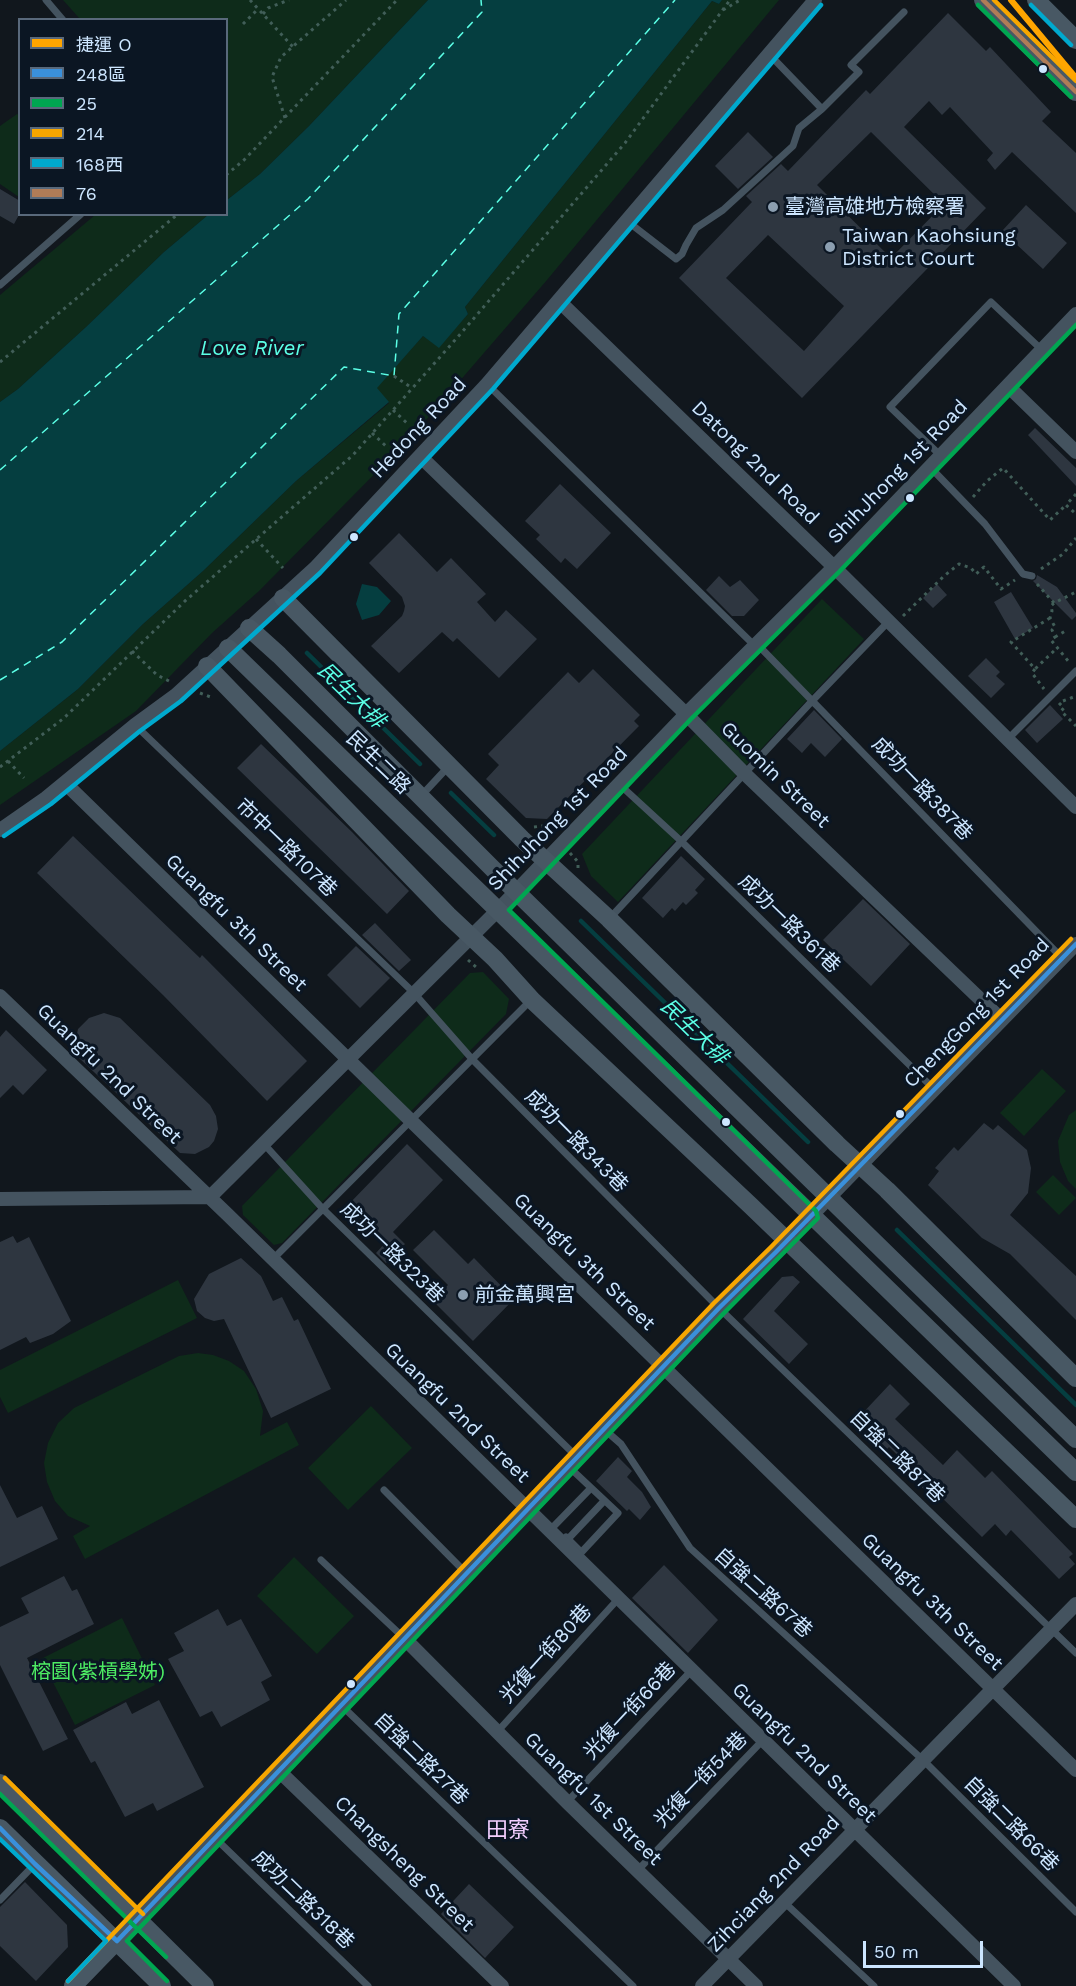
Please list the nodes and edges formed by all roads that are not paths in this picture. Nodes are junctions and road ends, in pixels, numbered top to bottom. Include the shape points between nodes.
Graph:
1 (46, 0) edge
2 (815, 0) edge
3 (983, 0) edge
4 (1036, 0) edge
5 (904, 12) dead end
6 (61, 18) edge
7 (1076, 40) edge
8 (769, 54) junction
9 (1076, 92) edge
10 (822, 109) junction
11 (79, 216) edge
12 (627, 221) junction
13 (0, 285) edge
14 (559, 301) junction
15 (1076, 314) edge
16 (1042, 351) junction
17 (487, 384) junction
18 (1008, 386) junction
19 (1076, 452) edge
20 (941, 455) junction
21 (420, 456) junction
22 (930, 467) junction
23 (834, 567) junction
24 (1032, 576) road end
25 (283, 598) junction
26 (891, 624) junction
27 (249, 628) junction
28 (756, 645) junction
29 (228, 648) junction
30 (207, 666) junction
31 (1076, 671) edge
32 (813, 700) junction
33 (686, 714) junction
34 (135, 725) junction
35 (1008, 739) junction
36 (449, 766) junction
37 (744, 773) junction
38 (65, 783) junction
39 (619, 783) junction
40 (421, 796) junction
41 (1076, 807) edge
42 (0, 830) edge
43 (681, 841) junction
44 (545, 860) junction
45 (516, 891) junction
46 (498, 910) junction
47 (609, 919) junction
48 (471, 937) junction
49 (1076, 944) edge
50 (1062, 958) junction
51 (414, 993) junction
52 (0, 996) edge
53 (532, 1000) junction
54 (1002, 1020) junction
55 (472, 1059) junction
56 (348, 1060) junction
57 (934, 1089) junction
58 (411, 1121) junction
59 (264, 1144) junction
60 (860, 1166) junction
61 (210, 1197) junction
62 (830, 1197) junction
63 (0, 1199) edge
64 (323, 1209) junction
65 (811, 1216) junction
66 (786, 1241) junction
67 (273, 1259) junction
68 (719, 1308) junction
69 (664, 1368) junction
70 (1076, 1378) edge
71 (605, 1430) junction
72 (1076, 1439) edge
73 (574, 1462) junction
74 (1076, 1472) edge
75 (591, 1488) junction
76 (384, 1491) dead end
77 (604, 1501) junction
78 (528, 1509) junction
79 (1076, 1519) edge
80 (550, 1527) junction
81 (568, 1539) junction
82 (579, 1555) junction
83 (321, 1560) dead end
84 (467, 1574) junction
85 (619, 1598) junction
86 (1076, 1604) edge
87 (1051, 1629) junction
88 (405, 1639) junction
89 (1076, 1653) edge
90 (692, 1670) junction
91 (993, 1689) junction
92 (341, 1706) junction
93 (497, 1732) junction
94 (763, 1740) junction
95 (923, 1760) junction
96 (1076, 1770) edge
97 (279, 1771) junction
98 (0, 1783) edge
99 (567, 1802) junction
100 (0, 1828) edge
101 (855, 1830) junction
102 (215, 1838) junction
103 (35, 1864) junction
104 (638, 1870) junction
105 (0, 1900) edge
106 (784, 1902) junction
107 (1076, 1912) edge
108 (138, 1919) junction
109 (117, 1941) junction
110 (728, 1959) junction
111 (73, 1986) edge
112 (162, 1986) edge
113 (205, 1986) edge
114 (368, 1986) edge
115 (502, 1986) edge
116 (633, 1986) edge
117 (702, 1986) edge
118 (756, 1986) edge
119 (874, 1986) edge
120 (1014, 1986) edge

1 - 6 lane
2 - 8 street, Hedong Road
3 - 9 main road
4 - 7 main road
5 - 10 lane via 851,65 859,72
8 - 10 lane
8 - 12 street, Hedong Road
10 - 12 lane via 799,128 793,146 723,210 696,228 678,258
11 - 13 lane
12 - 14 street, Hedong Road
14 - 17 street, Hedong Road
14 - 23 street, Datong 2nd Road
15 - 16 street, ShihJhong 1st Road
16 - 18 street, ShihJhong 1st Road
16 - 20 lane via 992,302 952,342 890,407
17 - 21 street, Hedong Road
17 - 28 lane, 成功一路387巷
18 - 19 street
18 - 20 street, ShihJhong 1st Road
20 - 22 street, ShihJhong 1st Road
21 - 25 street, Hedong Road
21 - 33 street, Guomin Street
22 - 23 street, ShihJhong 1st Road
22 - 24 lane via 985,524 1023,574
23 - 26 street, Datong 2nd Road
23 - 28 street, ShihJhong 1st Road
25 - 27 street, Hedong Road
25 - 36 main road
26 - 32 lane
26 - 35 street, Datong 2nd Road
27 - 29 street, Hedong Road
27 - 40 main road
28 - 32 lane, 成功一路387巷
28 - 33 street, ShihJhong 1st Road
29 - 30 street, Hedong Road
29 - 46 main road, 民生二路
30 - 34 street, Hedong Road
30 - 48 main road
31 - 35 lane
32 - 37 lane
32 - 50 lane, 成功一路387巷
33 - 37 street, Guomin Street
33 - 39 street, ShihJhong 1st Road
34 - 38 street, Hedong Road
34 - 51 lane, 市中一路107巷
35 - 41 street, Datong 2nd Road
36 - 40 lane
36 - 44 main road
37 - 43 lane
37 - 54 street, Guomin Street
38 - 42 street, Hedong Road
38 - 56 street, Guangfu 3th Street
39 - 43 lane, 成功一路361巷
39 - 44 street, ShihJhong 1st Road
40 - 45 main road
43 - 47 lane
43 - 57 lane, 成功一路361巷
44 - 45 street, ShihJhong 1st Road
44 - 47 main road
45 - 46 street, ShihJhong 1st Road
45 - 62 main road
46 - 48 street, ShihJhong 1st Road
46 - 65 main road, 民生二路
47 - 60 main road
48 - 51 street, ShihJhong 1st Road
48 - 53 main road
49 - 50 street, ChengGong 1st Road
50 - 54 street, ChengGong 1st Road
51 - 55 lane, 成功一路343巷
51 - 56 street, ShihJhong 1st Road
52 - 61 street, Guangfu 2nd Street
53 - 55 lane
53 - 66 main road
54 - 57 street, ChengGong 1st Road
55 - 58 lane
55 - 68 lane, 成功一路343巷
56 - 58 street, Guangfu 3th Street
56 - 59 street, ShihJhong 1st Road
57 - 60 street, ChengGong 1st Road
58 - 64 lane
58 - 69 street, Guangfu 3th Street
59 - 61 street, ShihJhong 1st Road
59 - 64 lane, 成功一路323巷
60 - 62 street, ChengGong 1st Road
60 - 70 main road
61 - 63 street
61 - 67 street, Guangfu 2nd Street
62 - 65 street, ChengGong 1st Road
62 - 72 main road
64 - 67 lane
64 - 73 lane, 成功一路323巷
65 - 66 street, ChengGong 1st Road
65 - 74 main road, 民生二路
66 - 68 street, ChengGong 1st Road
66 - 79 main road
67 - 78 street, Guangfu 2nd Street
68 - 69 street, ChengGong 1st Road
68 - 87 lane, 自強二路87巷
69 - 71 street, ChengGong 1st Road
69 - 91 street, Guangfu 3th Street
71 - 73 street, ChengGong 1st Road
71 - 95 lane, 自強二路67巷 via 621,1444 690,1548
73 - 75 lane, 成功一路323巷
73 - 78 street, ChengGong 1st Road
75 - 77 lane, 成功一路323巷
75 - 80 lane
76 - 84 lane
77 - 81 lane
77 - 82 lane via 618,1514
78 - 80 street, Guangfu 2nd Street
78 - 84 street, ChengGong 1st Road
80 - 81 lane
80 - 82 street, Guangfu 2nd Street
81 - 82 lane
82 - 85 street, Guangfu 2nd Street
83 - 88 lane
84 - 88 street, ChengGong 1st Road
85 - 90 street, Guangfu 2nd Street
85 - 93 lane, 光復一街80巷
86 - 87 street, Zihciang 2nd Road
87 - 89 lane, 自強二路87巷
87 - 91 street, Zihciang 2nd Road
88 - 92 street, ChengGong 1st Road
88 - 93 street, Guangfu 1st Street
90 - 94 street, Guangfu 2nd Street
90 - 99 lane, 光復一街66巷
91 - 95 street, Zihciang 2nd Road
91 - 96 street, Guangfu 3th Street
92 - 97 street, ChengGong 1st Road
92 - 116 lane, 自強二路27巷
93 - 99 street, Guangfu 1st Street
94 - 101 street, Guangfu 2nd Street
94 - 104 lane, 光復一街54巷
95 - 101 street, Zihciang 2nd Road
95 - 107 lane, 自強二路66巷
97 - 102 street, ChengGong 1st Road
97 - 115 street, Changsheng Street
98 - 108 main road
99 - 104 street, Guangfu 1st Street
100 - 103 main road
101 - 106 street, Zihciang 2nd Road
101 - 120 street, Guangfu 2nd Street
102 - 108 street, ChengGong 1st Road
102 - 114 lane, 成功二路318巷
103 - 105 lane
103 - 109 main road
104 - 110 street, Guangfu 1st Street
106 - 110 street, Zihciang 2nd Road
106 - 119 lane
108 - 109 main road
108 - 113 main road
109 - 111 main road
109 - 112 main road
110 - 117 street, Zihciang 2nd Road
110 - 118 street, Guangfu 1st Street

